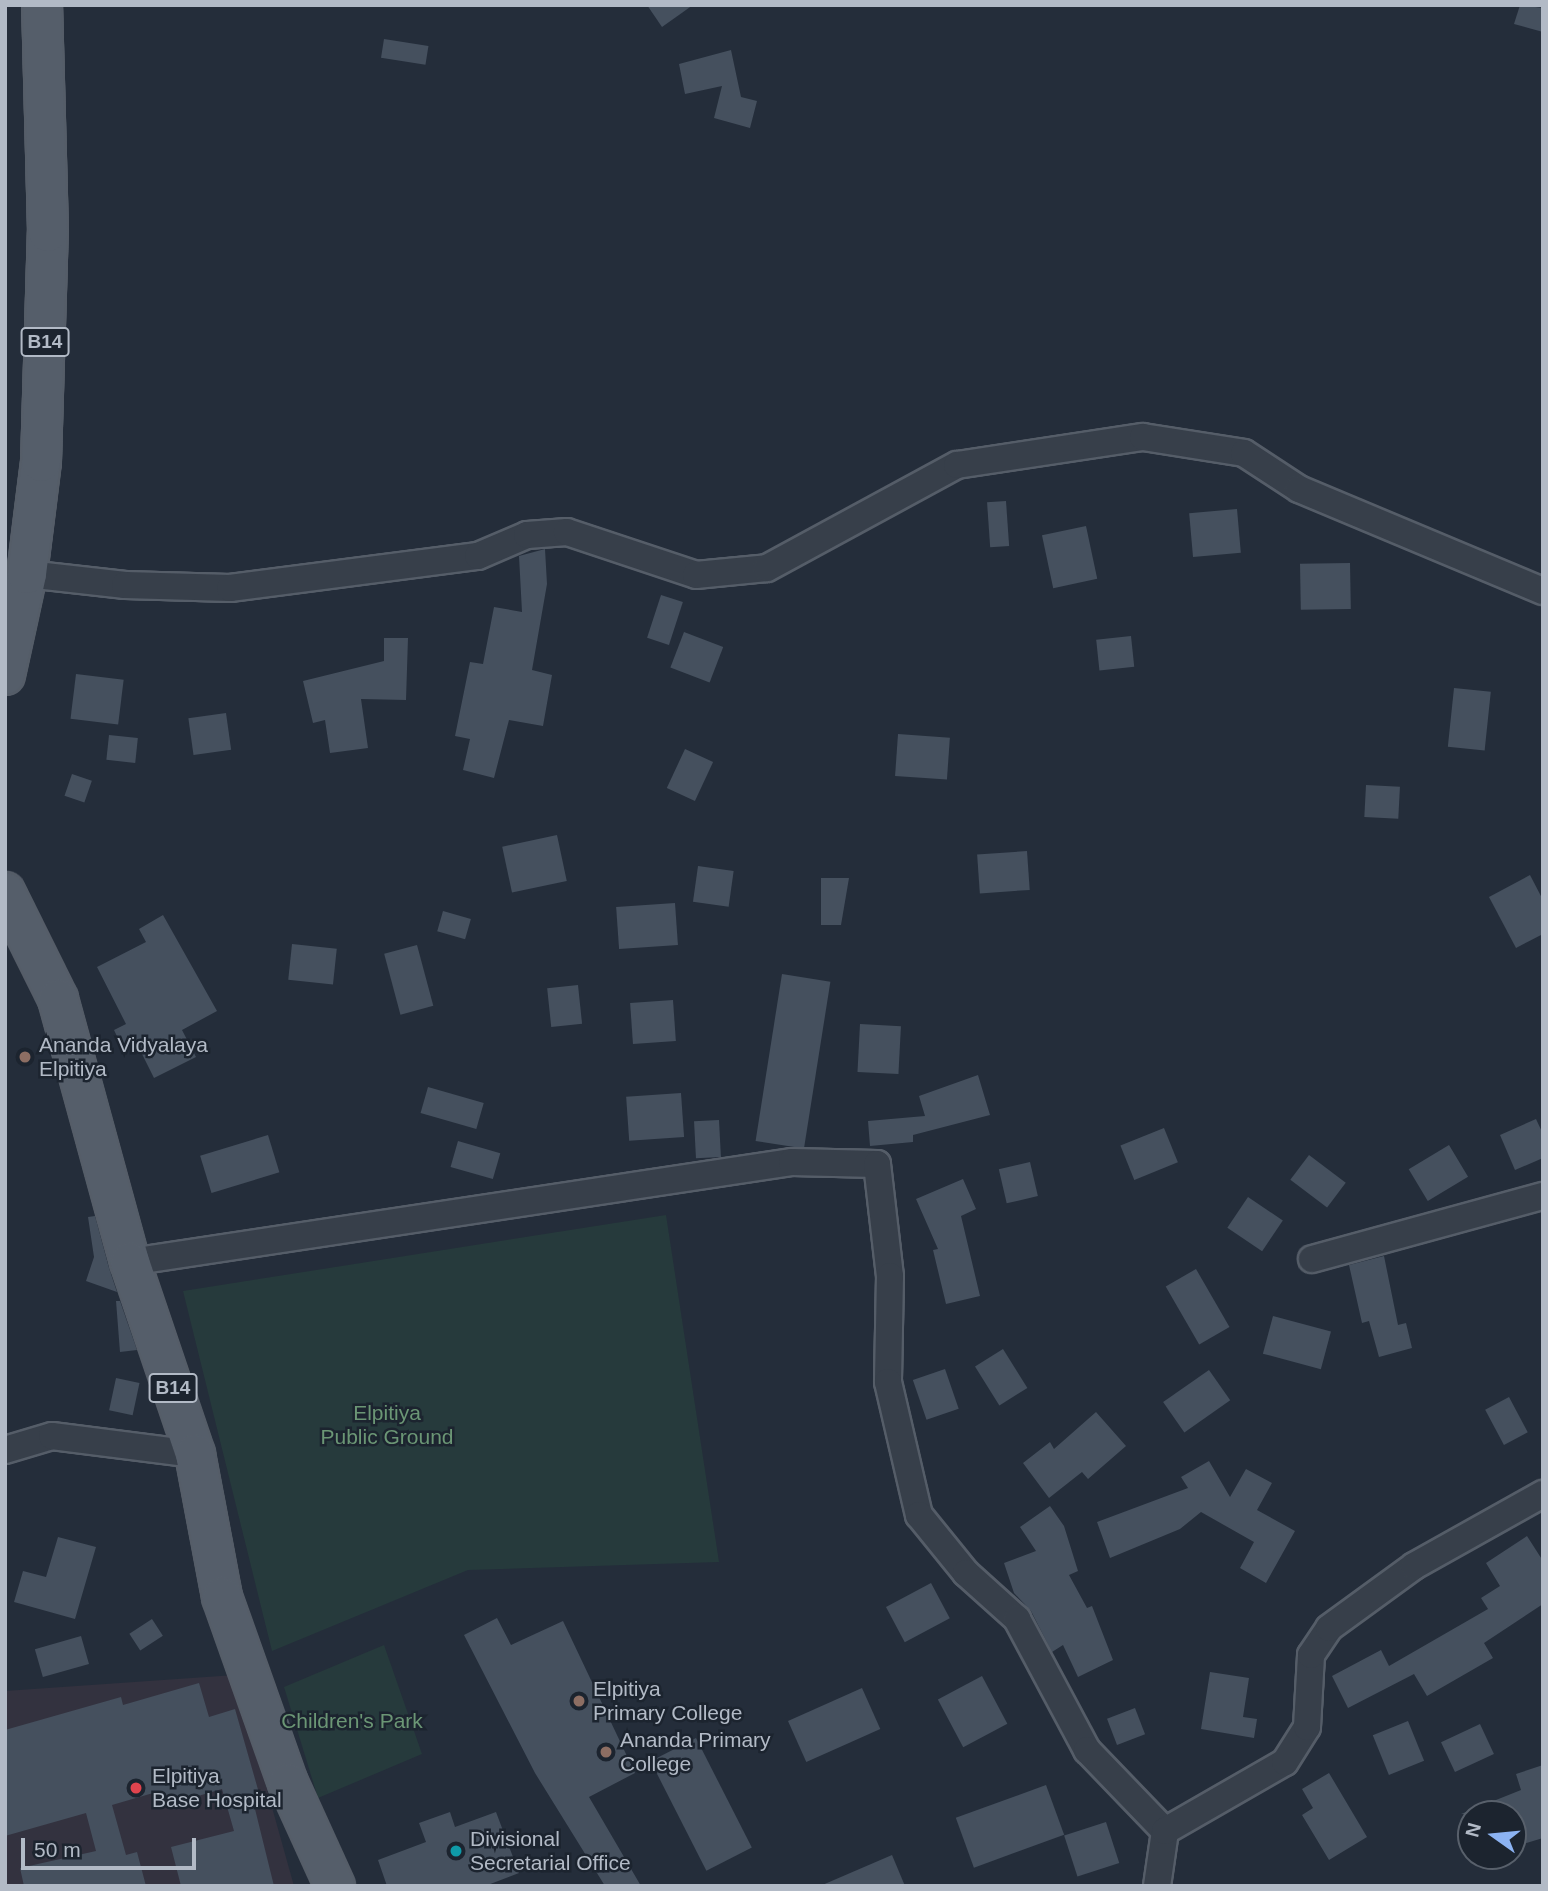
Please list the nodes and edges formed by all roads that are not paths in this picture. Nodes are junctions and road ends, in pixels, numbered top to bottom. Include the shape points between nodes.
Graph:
1 (42, 5) edge
2 (27, 574) junction
3 (1543, 591) edge
4 (5, 675) edge
5 (5, 892) edge
6 (1543, 1196) edge
7 (1312, 1259) dead end
8 (130, 1262) junction
9 (5, 1450) edge
10 (195, 1454) junction
11 (1543, 1494) edge
12 (1165, 1831) junction
13 (335, 1886) edge
14 (1157, 1886) edge

1 - 2 main road, B14 via 47,246 41,462
2 - 3 street via 230,588 478,556 527,535 567,532 696,575 768,568 957,465 1143,437 1244,453 1299,489
2 - 4 main road, B14
5 - 8 main road, B14 via 58,999
6 - 7 street
8 - 10 main road, B14
8 - 12 street via 792,1162 877,1164 890,1276 888,1382 919,1515 965,1573 1017,1619 1087,1749
9 - 10 street via 52,1436
10 - 13 main road, B14 via 222,1597 288,1783
11 - 12 street via 1414,1566 1329,1628 1311,1655 1307,1727 1285,1762
12 - 14 street

